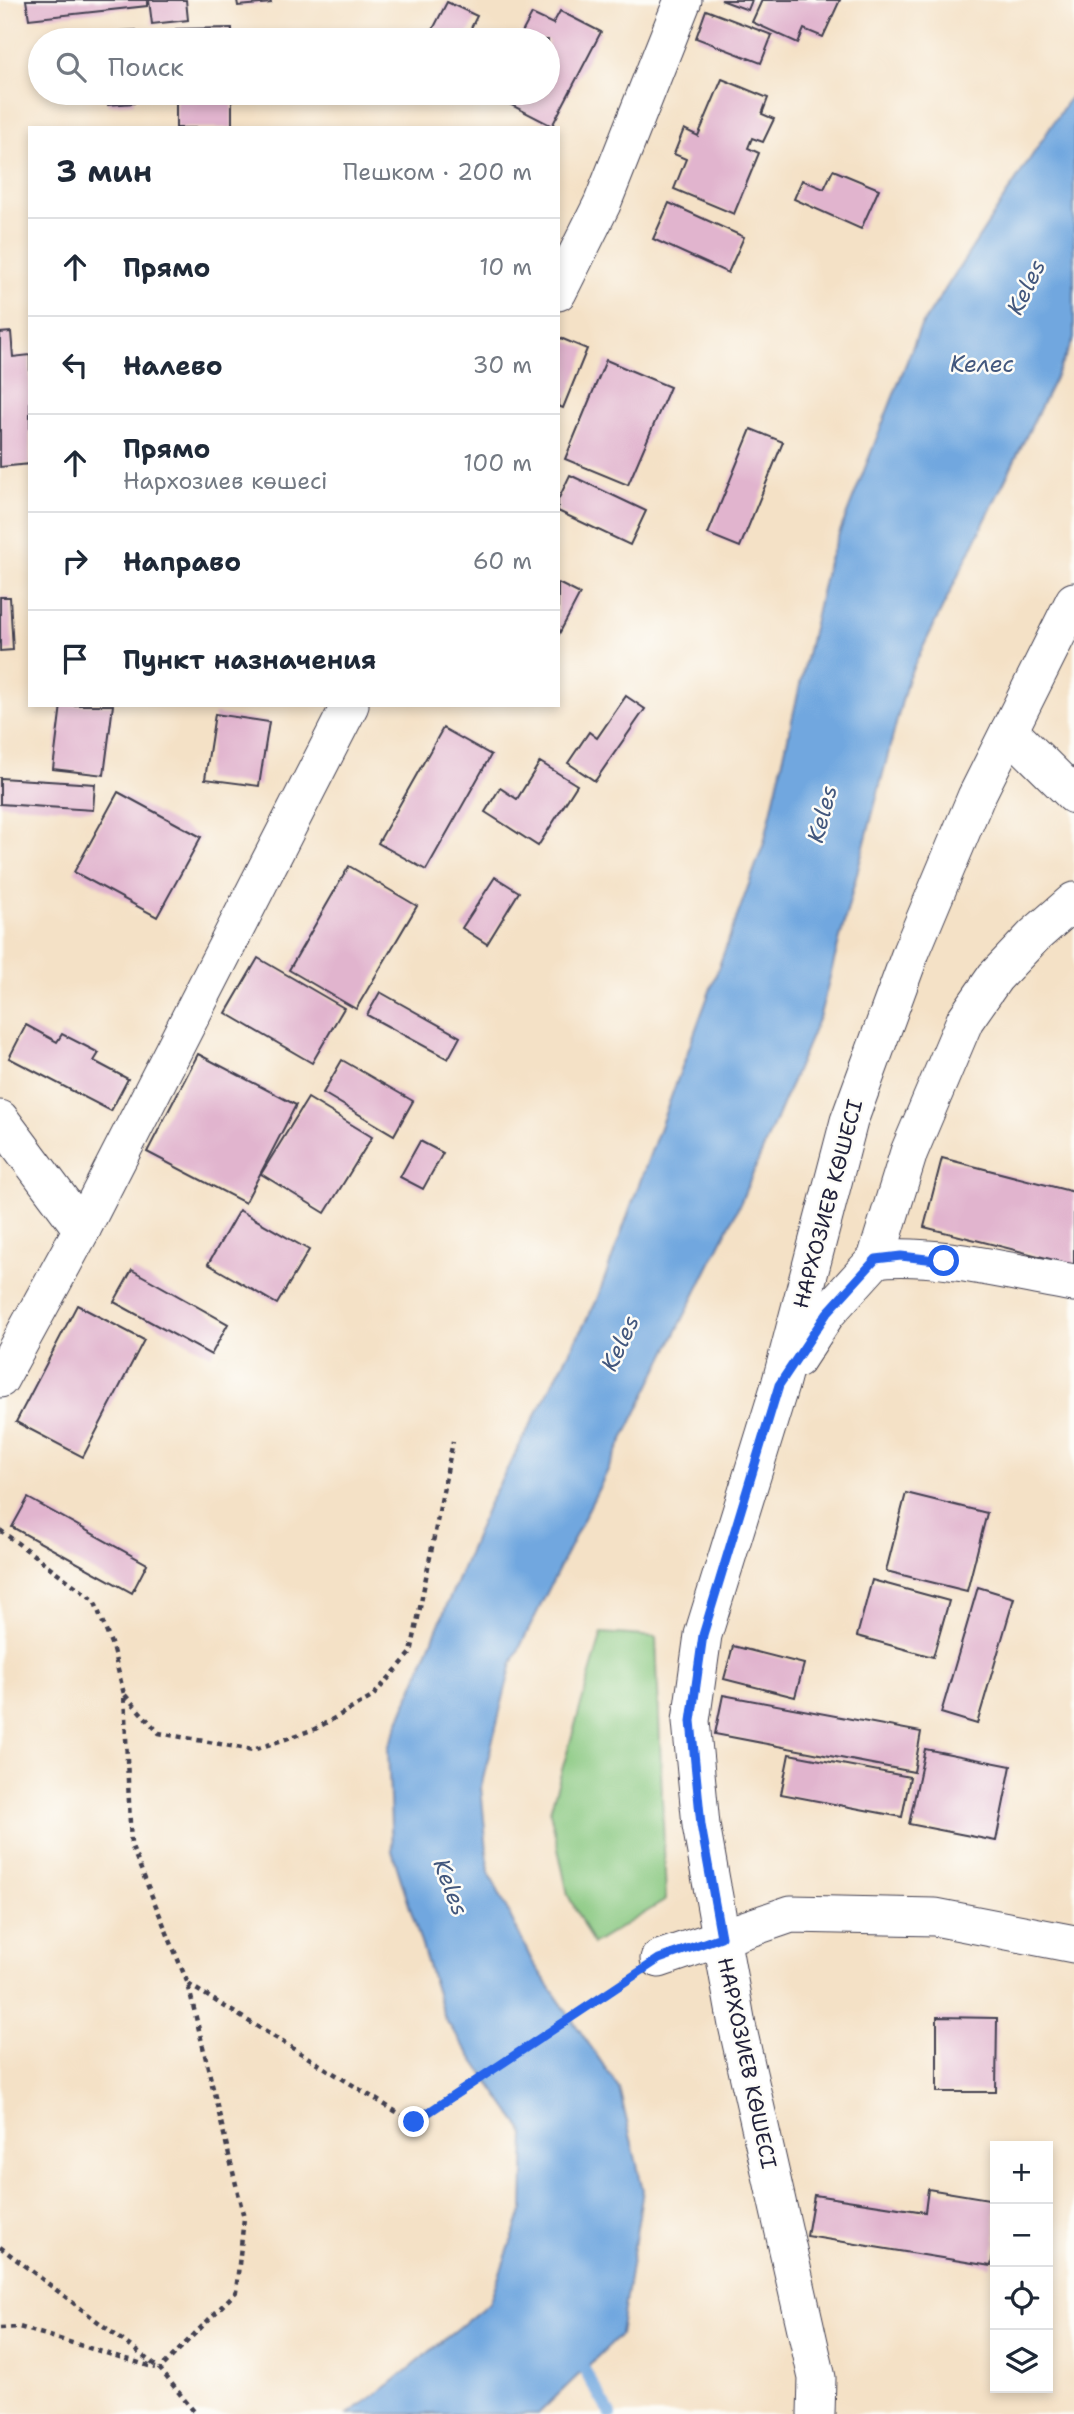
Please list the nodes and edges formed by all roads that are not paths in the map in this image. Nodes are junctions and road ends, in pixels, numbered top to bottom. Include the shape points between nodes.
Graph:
1 (683, 0) edge
2 (560, 288) edge
3 (1074, 601) edge
4 (348, 707) edge
5 (1009, 731) junction
6 (1074, 795) edge
7 (1074, 901) edge
8 (0, 1119) edge
9 (82, 1229) junction
10 (876, 1259) junction
11 (1074, 1283) edge
12 (0, 1379) edge
13 (779, 1385) junction
14 (721, 1937) junction
15 (1074, 1944) edge
16 (659, 1959) road end
17 (816, 2414) edge

1 - 2 street via 602,204
3 - 5 street, НАРХОЗИЕВ КӨШЕСІ
4 - 9 street
5 - 6 street
5 - 13 street, НАРХОЗИЕВ КӨШЕСІ via 911,952 849,1121
7 - 10 street via 995,977 965,1020 909,1152
8 - 9 street
9 - 12 street
10 - 11 street via 901,1256 944,1261
10 - 13 street via 827,1313
13 - 14 street, НАРХОЗИЕВ КӨШЕСІ via 703,1635 691,1721 701,1825
14 - 15 street via 791,1914 922,1916
14 - 16 street
14 - 17 street, НАРХОЗИЕВ КӨШЕСІ via 817,2378

